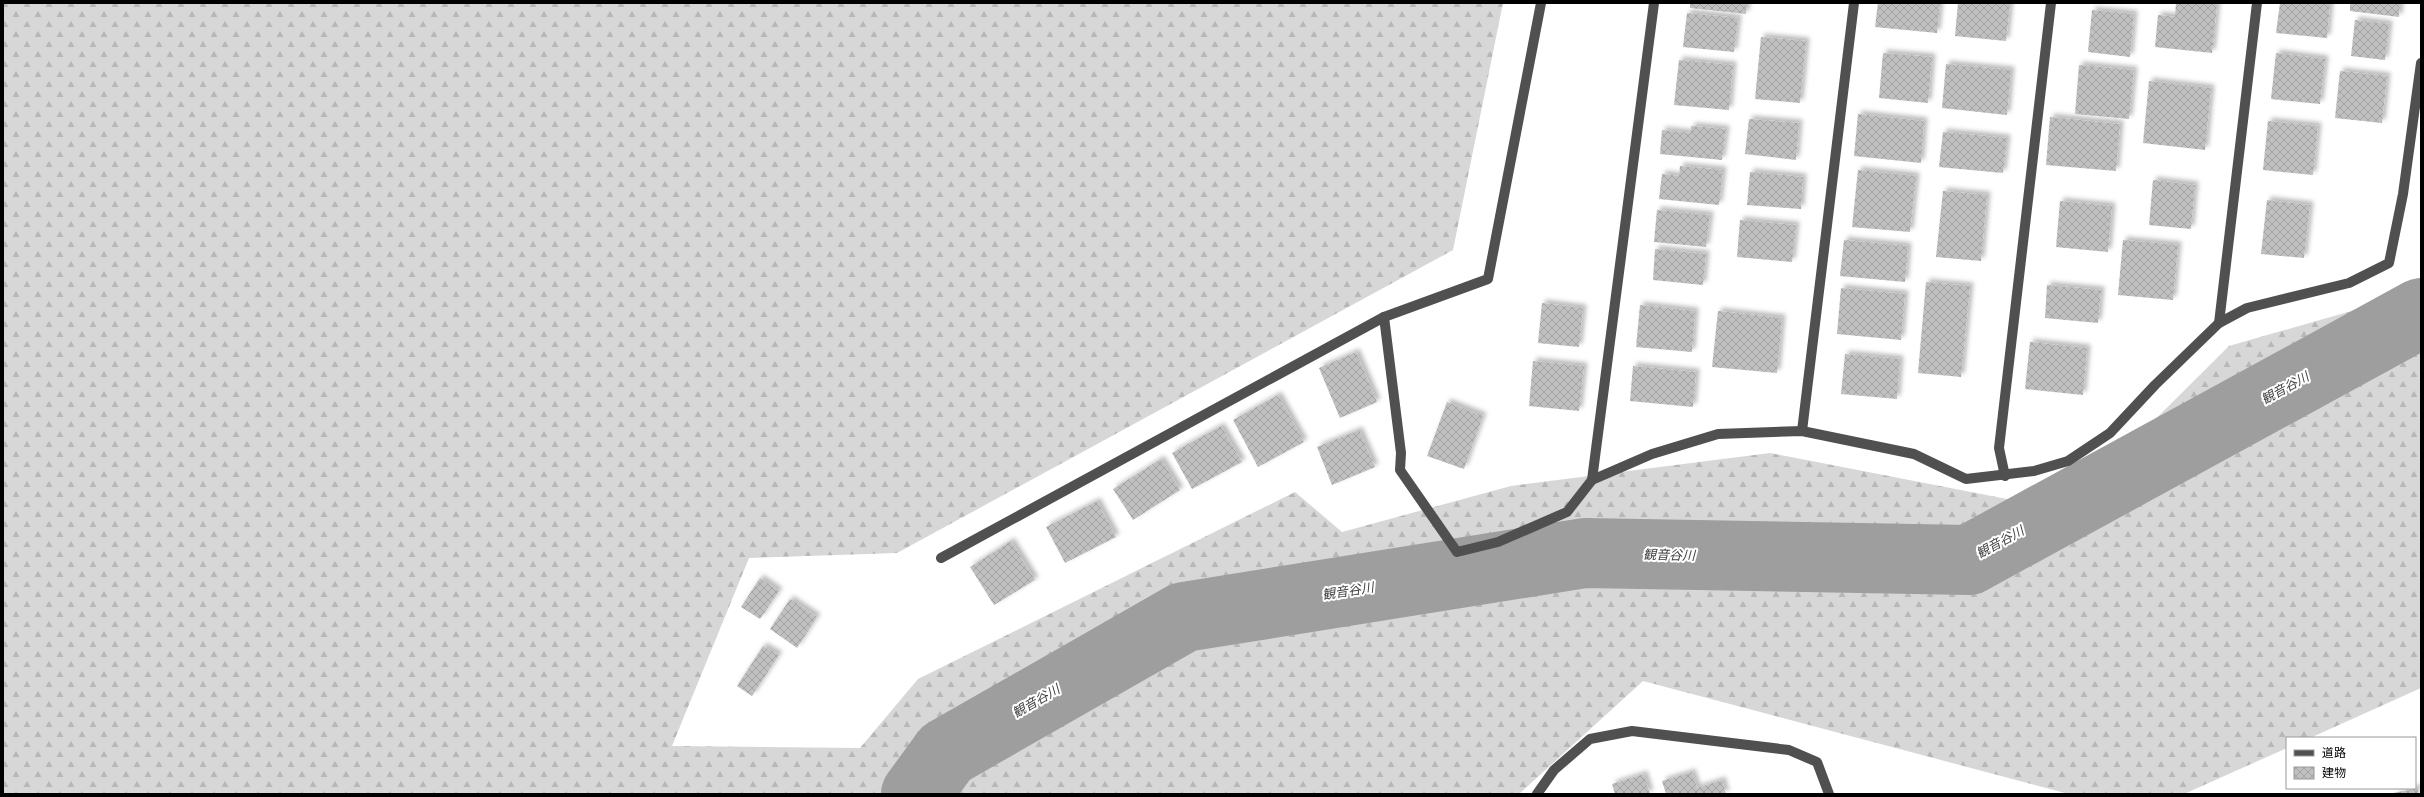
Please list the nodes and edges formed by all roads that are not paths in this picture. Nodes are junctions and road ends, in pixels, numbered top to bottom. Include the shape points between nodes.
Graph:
1 (1541, 3) edge
2 (1654, 3) edge
3 (1854, 3) edge
4 (2051, 3) edge
5 (2257, 3) edge
6 (2421, 63) edge
7 (1384, 317) junction
8 (2219, 323) junction
9 (1802, 431) junction
10 (2006, 476) junction
11 (1592, 480) junction
12 (941, 558) dead end
13 (1537, 794) edge
14 (1829, 794) edge

1 - 7 street via 1488,279
2 - 11 street
3 - 9 street
4 - 10 street via 1999,448
5 - 8 street
6 - 8 street via 2403,194 2389,263 2348,283 2247,308
7 - 11 street via 1401,453 1400,470 1457,552 1498,542 1567,512
7 - 12 street
8 - 10 street via 2110,434 2068,461
9 - 10 street via 1914,454 1966,479
9 - 11 street via 1718,434 1652,454
13 - 14 street via 1554,770 1590,739 1632,731 1789,750 1817,762

